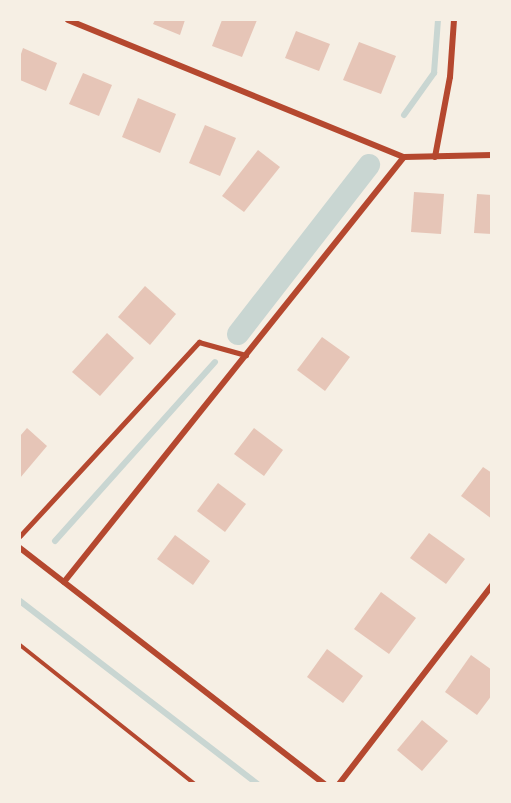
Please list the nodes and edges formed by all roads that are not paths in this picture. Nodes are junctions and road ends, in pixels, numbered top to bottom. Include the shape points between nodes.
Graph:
1 (68, 20) edge
2 (454, 20) edge
3 (492, 155) edge
4 (435, 157) junction
5 (404, 158) junction
6 (246, 355) junction
7 (20, 536) edge
8 (20, 548) edge
9 (64, 582) junction
10 (492, 585) edge
11 (324, 783) edge
12 (339, 783) edge

1 - 5 street
2 - 4 street via 450,77
3 - 4 street
4 - 5 street
5 - 6 street
6 - 7 lane via 199,342
6 - 9 street
8 - 9 street
9 - 11 street
10 - 12 street

